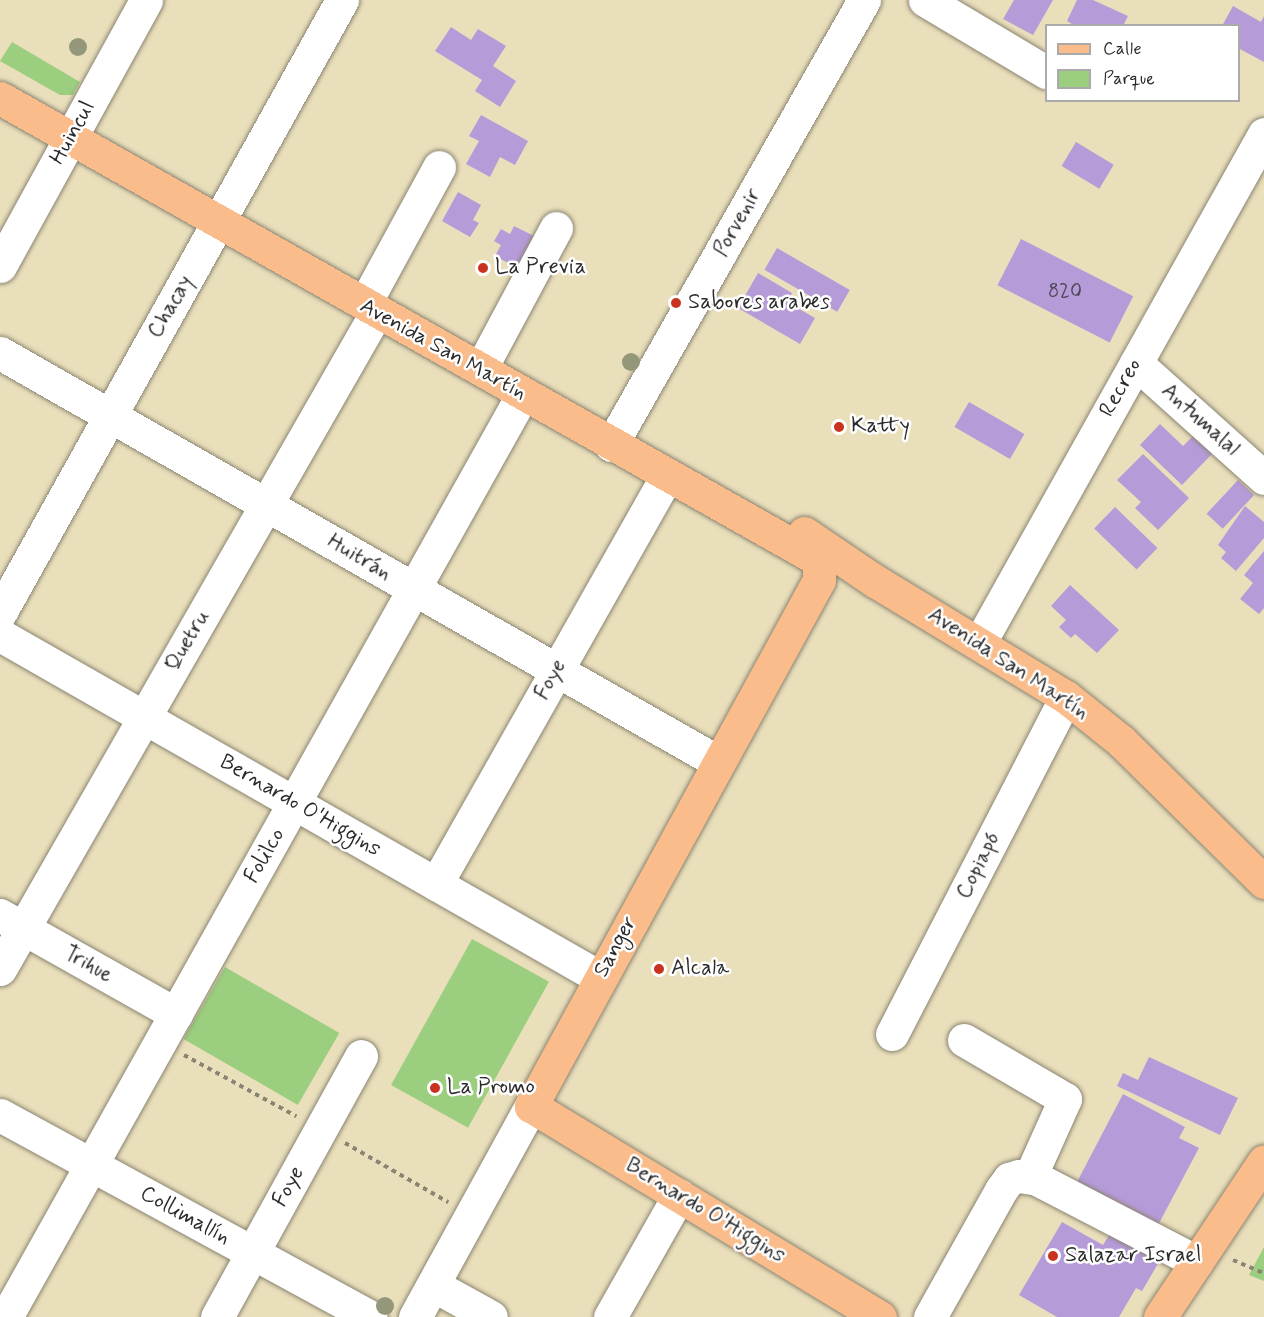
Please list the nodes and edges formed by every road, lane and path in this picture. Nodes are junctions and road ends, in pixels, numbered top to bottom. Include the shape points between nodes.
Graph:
1 (146, 0) edge
2 (342, 0) edge
3 (864, 0) edge
4 (925, 0) edge
5 (1045, 71) edge
6 (0, 79) edge
7 (0, 98) edge
8 (74, 130) junction
9 (1264, 134) edge
10 (439, 167) dead end
11 (223, 216) junction
12 (556, 228) dead end
13 (0, 266) edge
14 (374, 302) junction
15 (0, 353) edge
16 (488, 355) junction
17 (1136, 363) junction
18 (523, 394) junction
19 (109, 415) junction
20 (616, 437) junction
21 (667, 476) junction
22 (1264, 478) edge
23 (266, 505) junction
24 (819, 580) junction
25 (874, 581) junction
26 (413, 589) junction
27 (0, 613) edge
28 (0, 635) edge
29 (980, 642) junction
30 (556, 671) junction
31 (1066, 697) junction
32 (144, 717) junction
33 (718, 762) junction
34 (295, 804) junction
35 (1264, 882) edge
36 (436, 884) junction
37 (12, 922) edge
38 (0, 969) edge
39 (599, 977) junction
40 (176, 1014) junction
41 (892, 1034) dead end
42 (964, 1040) dead end
43 (361, 1056) dead end
44 (531, 1106) junction
45 (0, 1115) edge
46 (1264, 1161) edge
47 (91, 1165) junction
48 (1030, 1177) junction
49 (679, 1195) junction
50 (252, 1253) junction
51 (1233, 1260) dead end
52 (1197, 1262) junction
53 (1264, 1273) edge
54 (433, 1285) junction
55 (6, 1317) edge
56 (217, 1317) edge
57 (371, 1317) edge
58 (415, 1317) edge
59 (491, 1317) edge
60 (610, 1317) edge
61 (880, 1317) edge
62 (930, 1317) edge
63 (1160, 1317) edge

1 - 8 street, Huincul
2 - 11 street, Chacay
3 - 20 street, Porvenir via 812,77
4 - 5 street
6 - 8 main road, Avenida San Martín
7 - 8 main road, Avenida San Martín
8 - 11 main road, Avenida San Martín
8 - 13 street, Huincul
9 - 17 street, Recreo
10 - 14 street, Quetru
11 - 14 main road, Avenida San Martín
11 - 19 street, Chacay
12 - 16 street
14 - 16 main road, Avenida San Martín
14 - 18 main road, Avenida San Martín
14 - 23 street, Quetru
15 - 19 street, Huitrán
16 - 20 main road, Avenida San Martín
17 - 22 street, Antumalal
17 - 29 street, Recreo
18 - 20 main road, Avenida San Martín
18 - 26 street, Folilco
19 - 23 street, Huitrán
19 - 27 street, Chacay
20 - 21 main road, Avenida San Martín
20 - 25 main road, Avenida San Martín via 838,553
21 - 24 main road, Avenida San Martín via 808,551 819,560
21 - 30 street, Foye
23 - 26 street, Huitrán
23 - 32 street, Quetru
24 - 25 main road, Avenida San Martín via 839,573
24 - 33 main road, Sanger
25 - 29 main road, Avenida San Martín
26 - 30 street, Huitrán
26 - 34 street, Folilco
28 - 32 street, Bernardo O'Higgins
29 - 31 main road, Avenida San Martín
30 - 33 street, Huitrán
30 - 36 street, Foye
31 - 35 main road, Avenida San Martín via 1121,741
31 - 41 street, Copiapó
32 - 34 street, Bernardo O'Higgins
32 - 37 street, Quetru
33 - 39 main road, Sanger
34 - 36 street, Bernardo O'Higgins
34 - 40 street, Folilco
36 - 39 street, Bernardo O'Higgins
37 - 38 street, Quetru
37 - 40 street, Trihue
39 - 44 main road, Sanger
40 - 47 street, Folilco
42 - 48 street via 1065,1099
43 - 50 street, Foye
44 - 49 main road, Bernardo O'Higgins
44 - 54 street, Sanger
45 - 47 street, Collimallín
46 - 52 main road
47 - 50 street, Collimallín
47 - 55 street, Folilco
48 - 52 street
48 - 62 street via 1009,1179 1001,1190
49 - 60 street
49 - 61 main road, Bernardo O'Higgins
50 - 56 street, Foye
50 - 57 street, Collimallín
51 - 53 path
52 - 63 main road
54 - 58 street, Sanger
54 - 59 street

